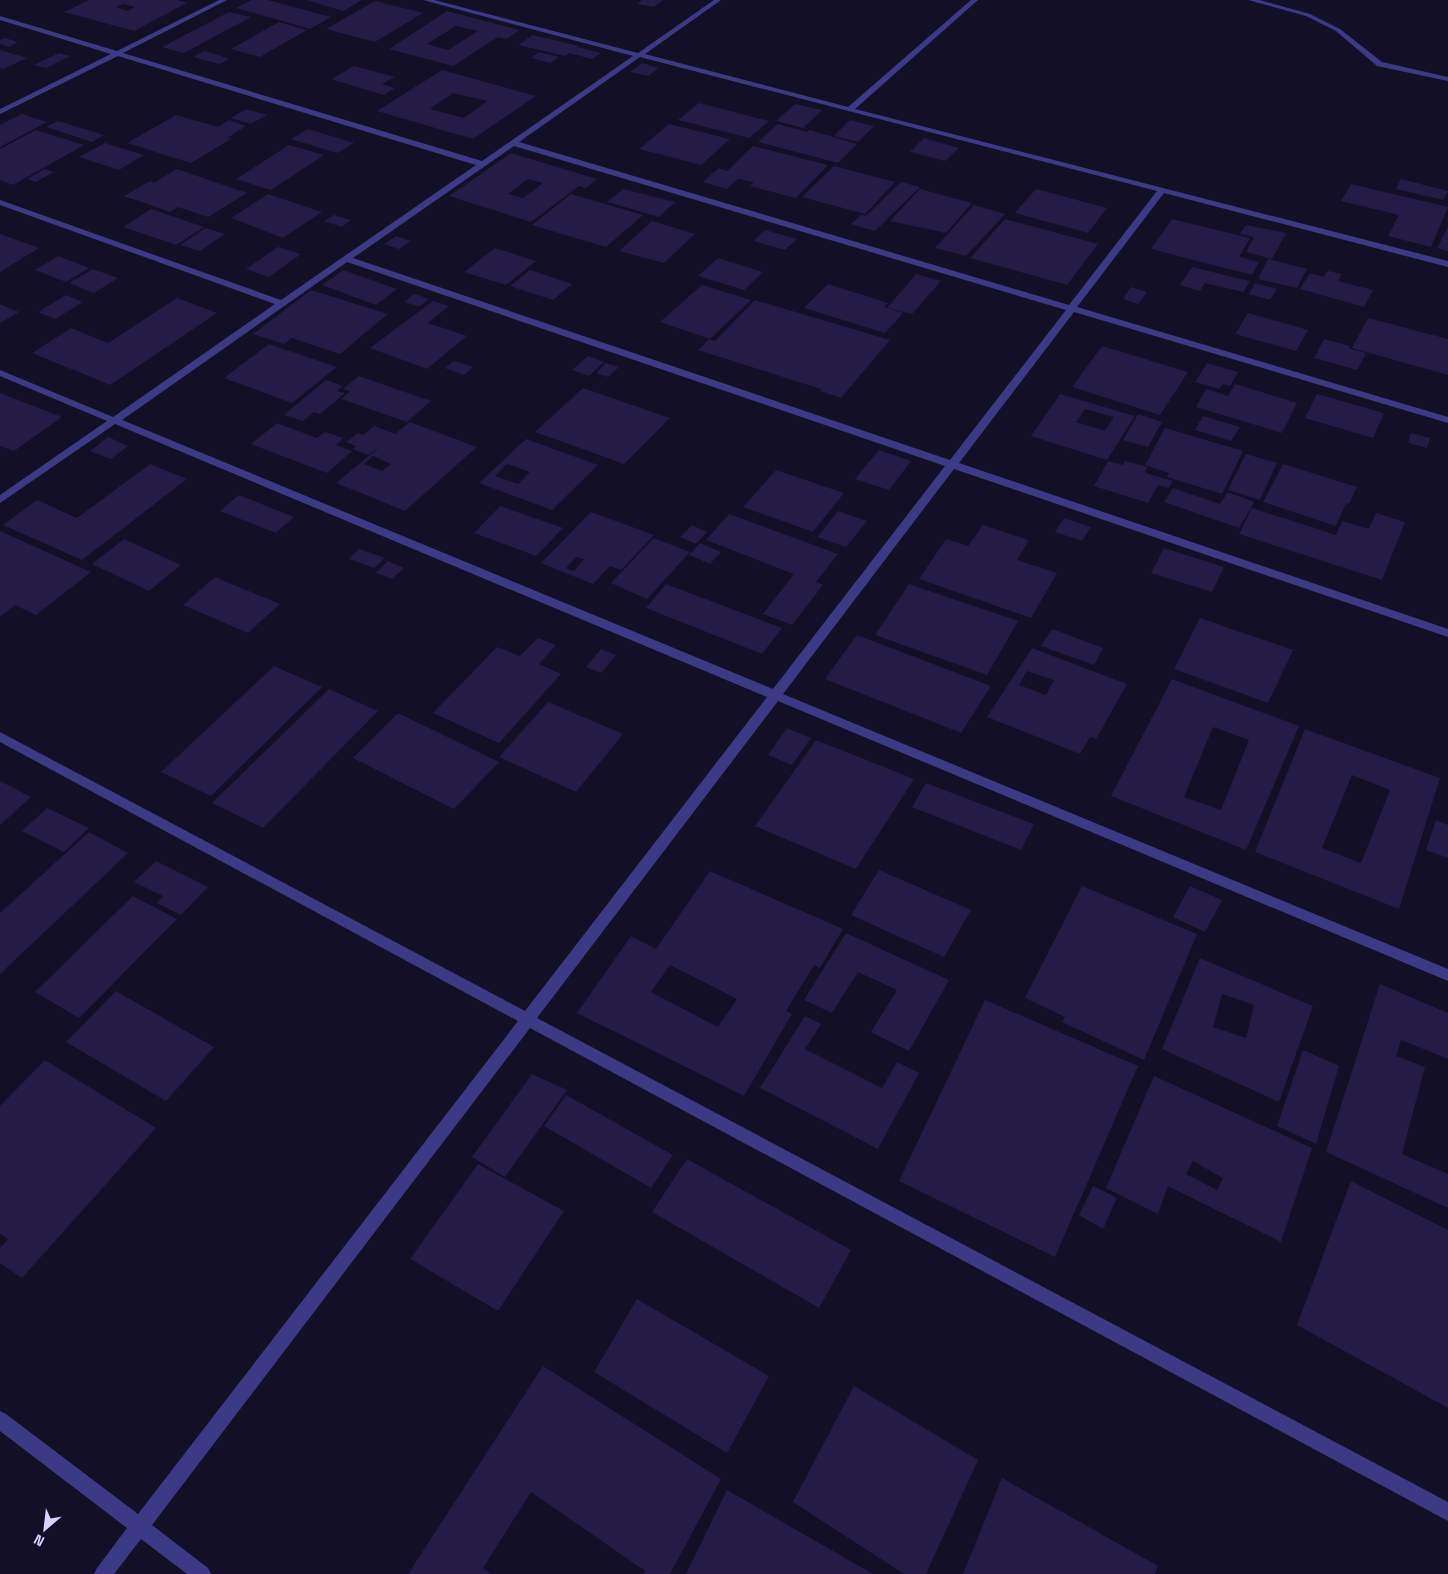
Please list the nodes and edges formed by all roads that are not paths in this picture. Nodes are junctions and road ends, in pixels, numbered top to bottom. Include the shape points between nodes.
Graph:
1 (224, 0) edge
2 (426, 0) edge
3 (718, 0) edge
4 (975, 0) edge
5 (1251, 0) edge
6 (0, 18) edge
7 (117, 54) junction
8 (639, 55) junction
9 (1448, 79) edge
10 (849, 110) junction
11 (0, 112) edge
12 (514, 143) junction
13 (483, 164) junction
14 (1162, 190) junction
15 (0, 202) edge
16 (347, 258) junction
17 (1448, 264) edge
18 (282, 304) junction
19 (1071, 308) junction
20 (0, 373) edge
21 (115, 420) junction
22 (1448, 420) edge
23 (952, 464) junction
24 (0, 500) edge
25 (1448, 633) edge
26 (776, 696) junction
27 (0, 737) edge
28 (1448, 975) edge
29 (527, 1020) junction
30 (0, 1420) edge
31 (1448, 1512) edge
32 (140, 1526) junction
33 (103, 1574) edge
34 (202, 1574) edge

1 - 7 street
2 - 8 street
3 - 8 street
4 - 10 street
5 - 9 street via 1308,14 1338,30 1380,64
6 - 7 street
7 - 11 street
7 - 13 street
8 - 10 street
8 - 12 street
10 - 14 street
12 - 13 street
12 - 19 street
13 - 16 street
14 - 17 street
14 - 19 street
15 - 18 street
16 - 18 street
16 - 23 street
18 - 21 street
19 - 22 street
19 - 23 street
20 - 21 street
21 - 24 street
21 - 26 street
23 - 25 street
23 - 26 street
26 - 28 street
26 - 29 street
27 - 29 street
29 - 31 street
29 - 32 street
30 - 32 street
32 - 33 street
32 - 34 street

